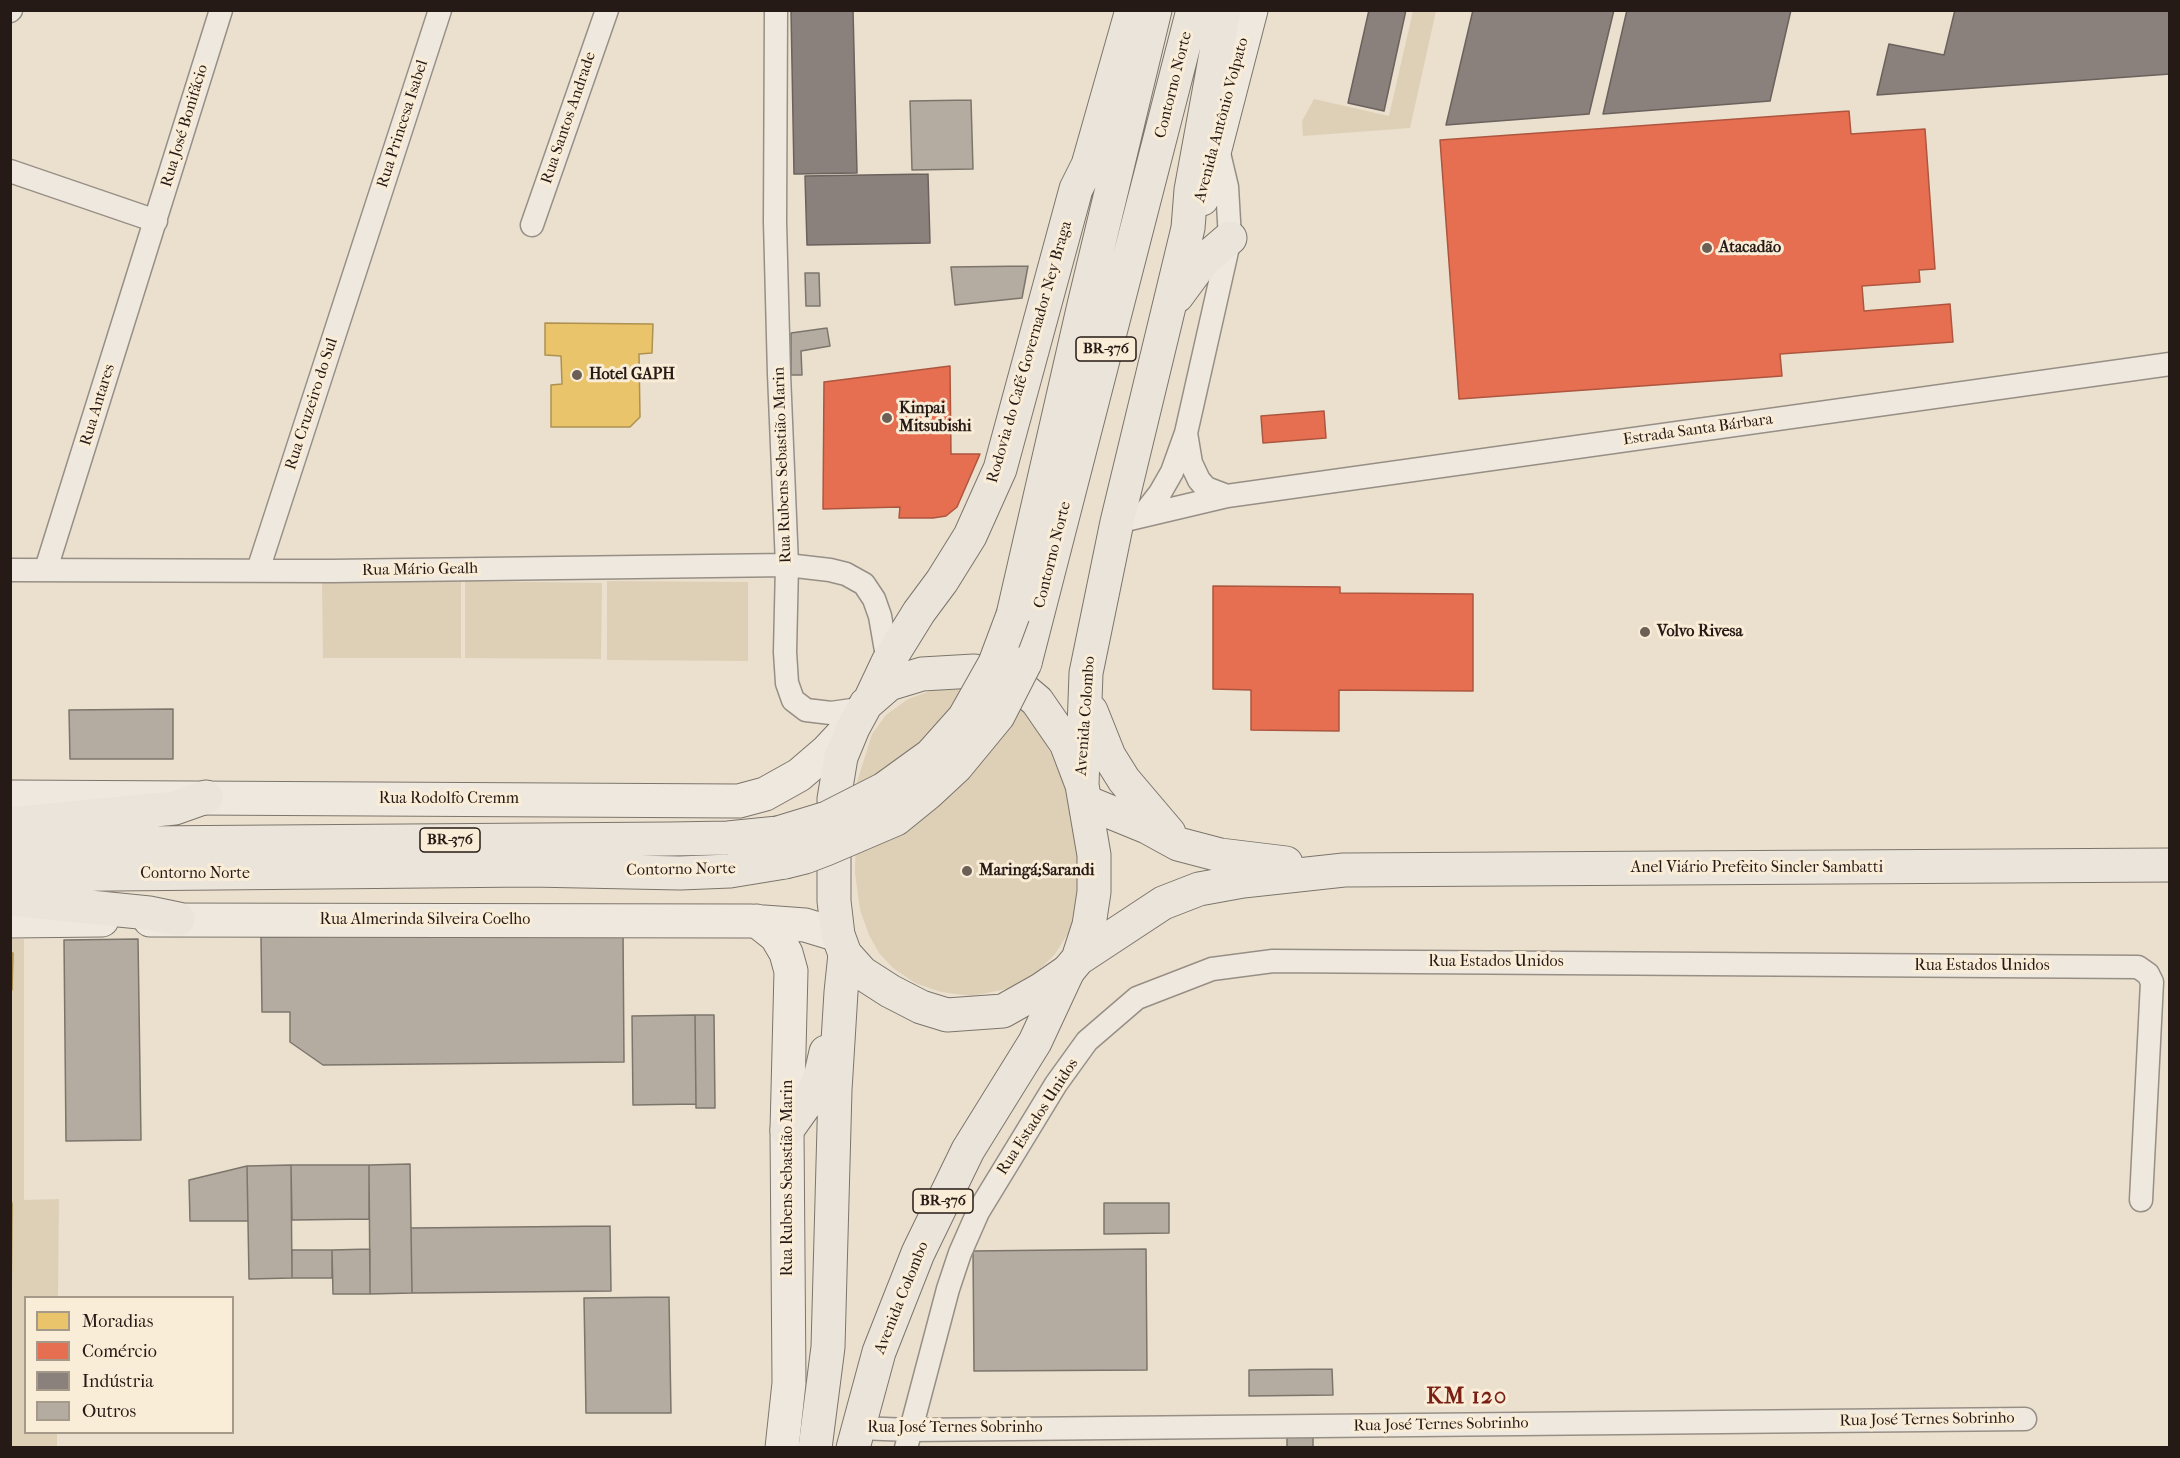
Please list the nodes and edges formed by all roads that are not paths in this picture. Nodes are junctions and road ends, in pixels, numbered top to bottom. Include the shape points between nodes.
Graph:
1 (221, 10) edge
2 (440, 10) edge
3 (607, 10) edge
4 (776, 10) edge
5 (1115, 10) edge
6 (1132, 10) edge
7 (1155, 10) edge
8 (1193, 10) edge
9 (1224, 10) edge
10 (1251, 10) edge
11 (1217, 144) junction
12 (10, 171) edge
13 (1076, 189) junction
14 (532, 225) dead end
15 (1188, 228) junction
16 (152, 231) junction
17 (366, 237) joint
18 (1230, 238) junction
19 (1167, 313) junction
20 (2169, 364) edge
21 (1186, 433) junction
22 (1227, 496) junction
23 (1130, 519) junction
24 (787, 565) junction
25 (46, 569) junction
26 (10, 570) edge
27 (258, 570) junction
28 (888, 662) junction
29 (1084, 695) junction
30 (862, 707) junction
31 (1084, 793) junction
32 (10, 797) edge
33 (206, 797) junction
34 (10, 824) edge
35 (10, 844) edge
36 (1178, 844) junction
37 (2161, 865) edge
38 (1344, 870) junction
39 (10, 875) edge
40 (10, 899) edge
41 (178, 919) junction
42 (10, 921) edge
43 (757, 921) junction
44 (842, 944) junction
45 (1073, 965) junction
46 (841, 992) junction
47 (787, 1131) junction
48 (2140, 1200) dead end
49 (2025, 1419) dead end
50 (855, 1438) edge
51 (909, 1439) edge
52 (782, 1448) edge
53 (815, 1448) edge

1 - 16 street, Rua José Bonifácio
2 - 17 street, Rua Princesa Isabel
3 - 14 street, Rua Santos Andrade
4 - 24 street, Rua Rubens Sebastião Marin via 779,384
5 - 13 street via 1078,159
6 - 13 main road, Rodovia do Café Governador Ney Braga via 1088,165
7 - 35 main road, Contorno Norte / BR-376, bridge via 1013,615 995,663 964,718 930,755 884,789 827,818 778,833 728,838
8 - 39 main road, Contorno Norte / BR-376, bridge via 1025,663 998,716 956,767 896,819 805,857 730,872
9 - 15 main road, Avenida Colombo via 1191,190
10 - 11 street, Avenida Antônio Volpato
11 - 15 street, Avenida Antônio Volpato via 1204,195
11 - 18 street via 1227,187
12 - 16 street
13 - 28 main road, Rodovia do Café Governador Ney Braga via 1000,469 970,536
15 - 19 main road, Avenida Colombo / BR-376
16 - 25 street, Rua Antares
17 - 27 street, Rua Cruzeiro do Sul
18 - 19 main road via 1202,262
18 - 21 street
19 - 23 main road, Avenida Colombo / BR-376
20 - 22 street, Estrada Santa Bárbara
21 - 22 street via 1191,463 1199,480 1206,488
21 - 23 street via 1160,493
22 - 23 street, Estrada Santa Bárbara
23 - 29 main road, Avenida Colombo / BR-376 via 1093,632
24 - 27 street, Rua Mário Gealh
24 - 28 street, Rua Mário Gealh via 830,570 864,584 880,616
24 - 30 street, Rua Rubens Sebastião Marin via 785,667 793,700 806,710 831,713
25 - 26 street, Rua Mário Gealh
25 - 27 street, Rua Mário Gealh
28 - 30 main road, Rodovia do Café Governador Ney Braga
29 - 31 main road, Avenida Colombo / BR-376
29 - 36 main road via 1098,732 1124,780
30 - 31 main road via 889,684 922,674 974,671 998,676 1018,685 1037,701 1066,743
30 - 33 street, Rua Rodolfo Cremm via 827,751 799,775 765,794 739,801
30 - 44 main road via 841,757 834,799 834,901
31 - 36 main road, Anel Viário Prefeito Sincler Sambatti
31 - 45 main road, Avenida Colombo / BR-376 via 1094,855 1094,892 1089,925
32 - 33 street, Rua Rodolfo Cremm
33 - 34 main road via 175,808
36 - 38 main road, Anel Viário Prefeito Sincler Sambatti via 1220,855
37 - 38 main road, Anel Viário Prefeito Sincler Sambatti
38 - 45 main road, Anel Viário Prefeito Sincler Sambatti via 1243,880 1199,889 1163,903
40 - 41 main road
41 - 42 street, Rua Almerinda Silveira Coelho
41 - 43 street, Rua Almerinda Silveira Coelho
43 - 44 street, Rua Almerinda Silveira Coelho via 805,925
43 - 47 street, Rua Rubens Sebastião Marin via 776,936 790,971
44 - 45 main road, Anel Viário Prefeito Sincler Sambatti via 862,974 921,1007 947,1015 1003,1011 1042,989
44 - 46 main road
45 - 50 main road, Avenida Colombo / BR-376 via 1035,1042 968,1150 918,1253 879,1352
46 - 47 main road via 820,1078
46 - 53 main road via 828,1347
47 - 52 street, Rua Rubens Sebastião Marin via 789,1383
48 - 51 street, Rua Estados Unidos via 2152,982 2138,967 1273,961 1212,969 1137,998 1087,1041 1056,1084 978,1212 960,1253
49 - 51 street, Rua José Ternes Sobrinho
50 - 51 street, Rua José Ternes Sobrinho

